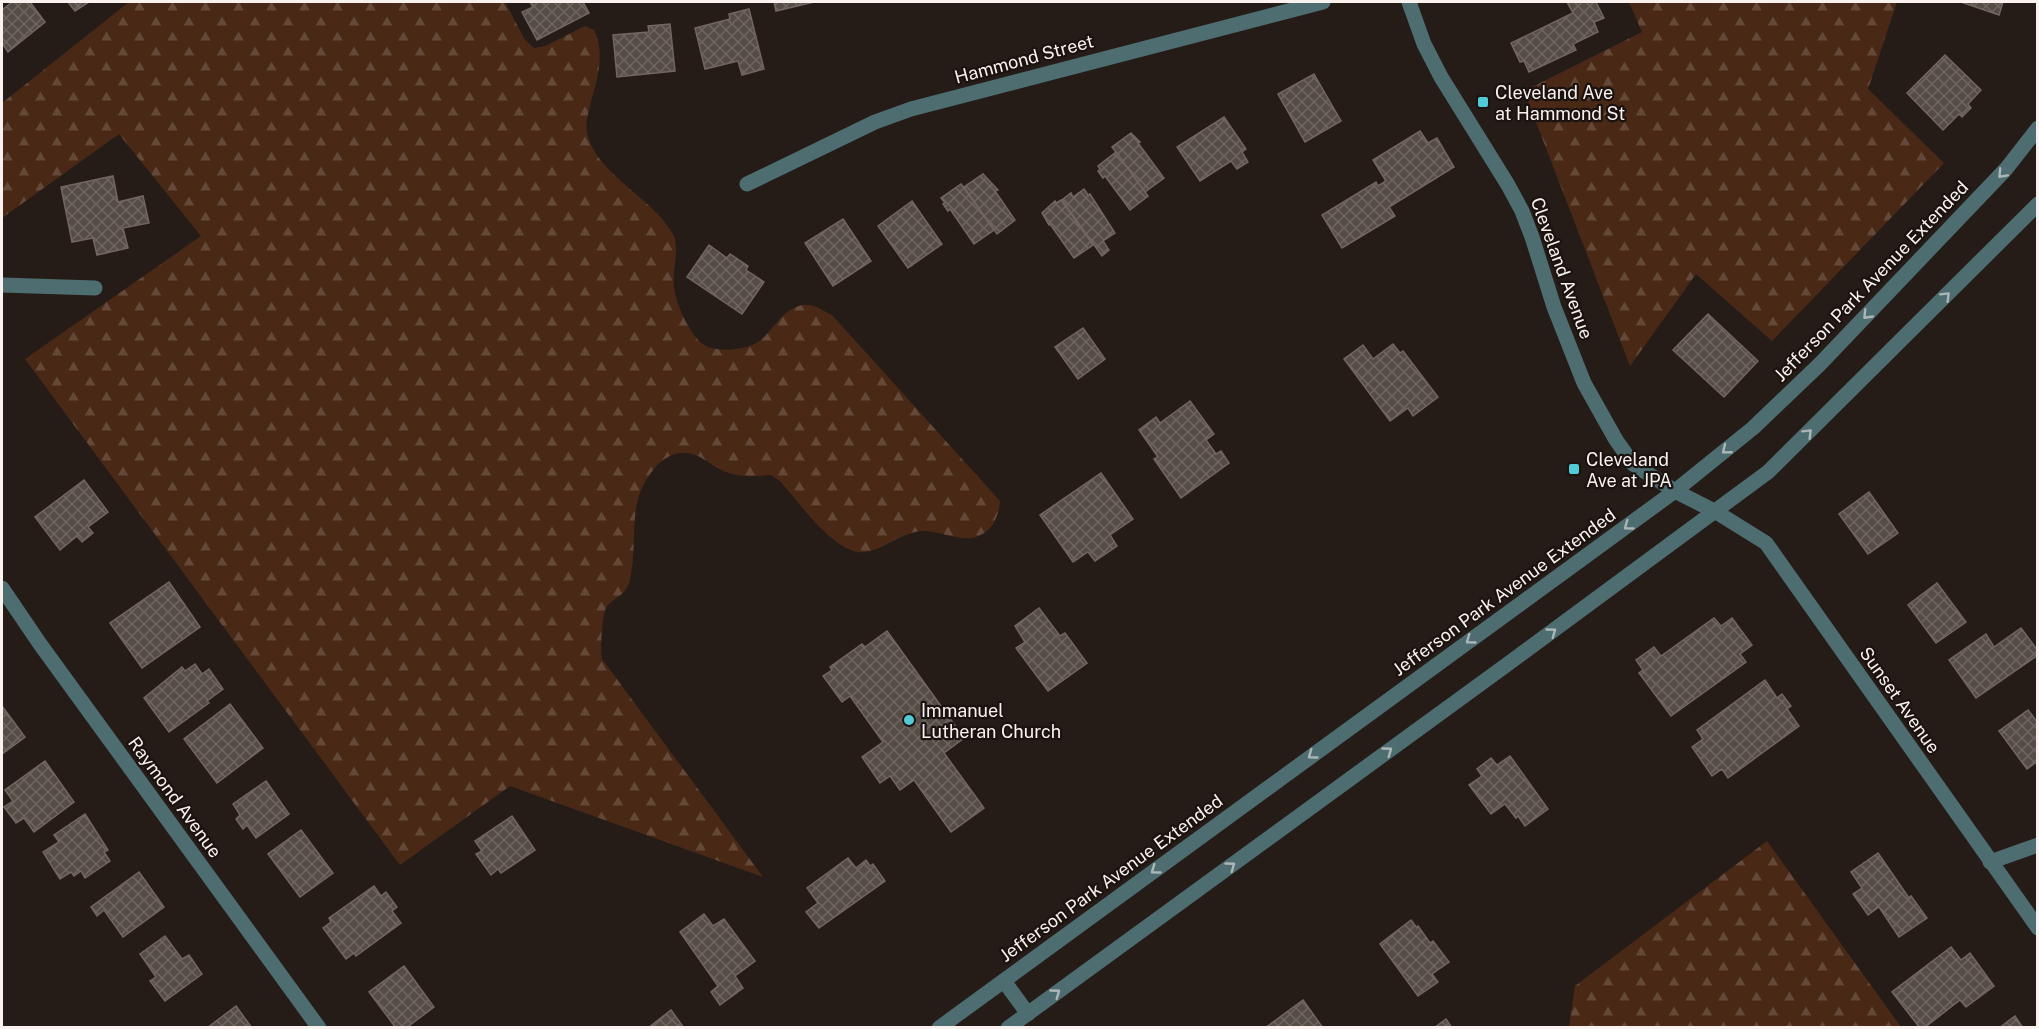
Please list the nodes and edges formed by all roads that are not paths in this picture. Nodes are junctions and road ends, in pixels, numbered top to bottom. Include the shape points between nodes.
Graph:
1 (1323, 2) edge
2 (1409, 2) edge
3 (2037, 128) edge
4 (747, 184) dead end
5 (2037, 204) edge
6 (2, 285) edge
7 (95, 288) dead end
8 (1675, 491) junction
9 (1716, 512) junction
10 (2, 588) edge
11 (2037, 845) edge
12 (1990, 862) junction
13 (2037, 928) edge
14 (1004, 981) junction
15 (1028, 1014) junction
16 (319, 1028) edge
17 (939, 1028) edge
18 (1008, 1028) edge

1 - 4 street, Hammond Street via 911,109 875,122
2 - 8 street, Cleveland Avenue via 1441,77 1522,211 1584,383 1633,464
3 -> 8 street, Jefferson Park Avenue Extended via 2006,169 1820,364 1753,428
9 -> 5 street via 1768,472
6 - 7 street
8 - 9 street, Cleveland Avenue
8 -> 14 street, Jefferson Park Avenue Extended
9 - 12 street, Sunset Avenue via 1766,543
15 -> 9 street
10 - 16 street, Raymond Avenue
11 - 12 street
12 - 13 street, Sunset Avenue
14 - 15 street
14 - 17 street, Jefferson Park Avenue Extended
15 - 18 street

